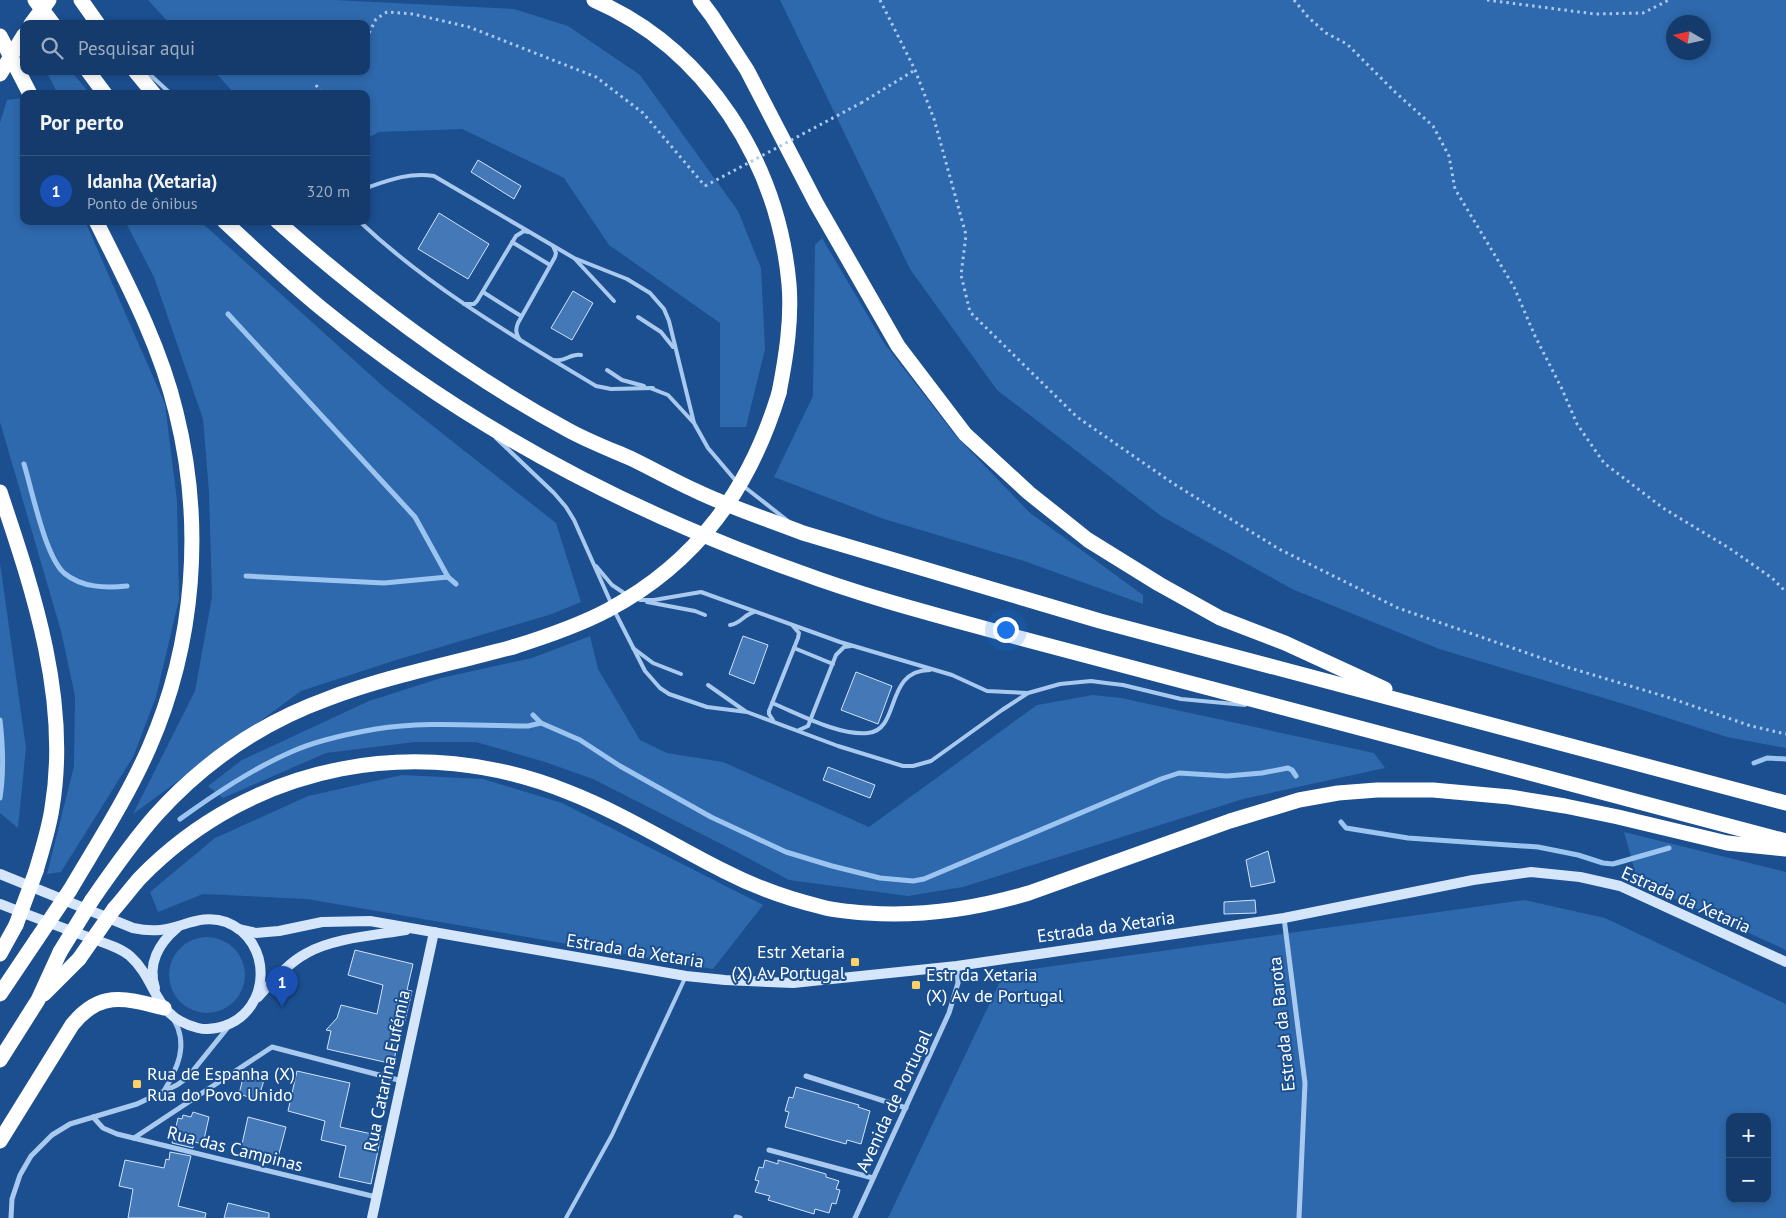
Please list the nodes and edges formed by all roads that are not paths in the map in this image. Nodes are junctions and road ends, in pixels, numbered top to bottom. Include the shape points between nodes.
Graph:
1 (35, 0) edge
2 (49, 0) edge
3 (81, 0) edge
4 (594, 0) edge
5 (700, 0) edge
6 (34, 20) edge
7 (50, 20) edge
8 (95, 20) edge
9 (0, 36) edge
10 (20, 42) edge
11 (0, 74) edge
12 (20, 75) edge
13 (20, 75) edge
14 (91, 75) edge
15 (138, 75) edge
16 (150, 75) edge
17 (28, 90) edge
18 (102, 90) edge
19 (151, 90) edge
20 (167, 90) edge
21 (370, 187) edge
22 (98, 225) edge
23 (228, 225) edge
24 (281, 225) edge
25 (364, 225) edge
26 (530, 232) junction
27 (512, 242) junction
28 (552, 245) junction
29 (574, 258) junction
30 (550, 265) junction
31 (483, 292) junction
32 (614, 301) dead end
33 (462, 303) junction
34 (521, 316) junction
35 (638, 317) dead end
36 (521, 341) junction
37 (677, 353) junction
38 (581, 355) dead end
39 (552, 360) junction
40 (607, 370) dead end
41 (653, 388) junction
42 (480, 422) junction
43 (694, 423) junction
44 (0, 492) edge
45 (803, 533) junction
46 (591, 560) junction
47 (640, 600) junction
48 (757, 612) junction
49 (704, 615) dead end
50 (791, 624) junction
51 (730, 625) dead end
52 (631, 646) junction
53 (856, 646) junction
54 (794, 648) junction
55 (833, 664) junction
56 (935, 670) junction
57 (681, 674) dead end
58 (708, 685) dead end
59 (1028, 693) junction
60 (772, 702) junction
61 (1246, 705) dead end
62 (1256, 706) dead end
63 (1425, 707) junction
64 (1284, 708) junction
65 (747, 712) junction
66 (811, 719) junction
67 (775, 722) junction
68 (795, 730) junction
69 (1786, 804) edge
70 (1786, 841) edge
71 (1786, 849) edge
72 (0, 874) edge
73 (0, 904) edge
74 (1284, 918) junction
75 (180, 926) junction
76 (414, 928) junction
77 (239, 929) junction
78 (434, 932) junction
79 (0, 954) edge
80 (1786, 962) edge
81 (957, 966) junction
82 (686, 976) junction
83 (0, 994) edge
84 (256, 999) junction
85 (38, 1000) junction
86 (164, 1007) junction
87 (231, 1024) junction
88 (0, 1060) edge
89 (806, 1076) dead end
90 (402, 1081) junction
91 (163, 1092) junction
92 (906, 1108) junction
93 (93, 1116) junction
94 (134, 1138) junction
95 (0, 1141) edge
96 (769, 1150) dead end
97 (873, 1178) junction
98 (376, 1197) junction
99 (11, 1218) edge
100 (372, 1218) edge
101 (566, 1218) edge
102 (855, 1218) edge
103 (1299, 1218) edge

1 - 7 highway
2 - 6 highway, bridge
3 - 8 highway
4 - 85 highway, bridge via 662,40 712,89 750,148 766,181 777,215 788,277 790,321 786,357 770,426 737,492 693,547 637,594 608,610 575,626 513,647 359,688 303,708 235,745 178,792 134,843 92,900 60,952
5 - 63 highway via 747,70 816,203 898,346 965,434 1029,493 1088,540 1159,584 1220,618 1284,643
9 - 12 highway
10 - 11 highway, bridge
13 - 17 highway
14 - 18 highway
15 - 19 highway
16 - 20 lane
21 - 26 lane via 403,176 434,176
22 - 83 highway, bridge via 140,311 176,411 191,504 191,579 182,646 149,747 70,890
23 - 42 highway via 321,308 378,352
24 - 45 highway via 387,312 530,408 695,491
25 - 33 lane via 412,267
26 - 27 lane via 519,233
26 - 28 lane
27 - 30 lane
27 - 31 lane
28 - 29 lane
28 - 30 lane via 556,253
29 - 32 lane
29 - 37 lane via 627,279 650,293 664,309
30 - 34 lane
31 - 33 lane via 474,304
31 - 34 lane
33 - 36 lane
34 - 36 lane via 516,328
35 - 37 lane via 661,332
36 - 39 lane
37 - 43 lane
38 - 39 lane
39 - 41 lane via 602,388
40 - 41 lane via 631,384
41 - 43 lane via 668,395
42 - 46 lane via 566,507
42 - 64 highway via 605,491 709,538 800,573 937,615
43 - 45 lane via 708,448 735,480
44 - 79 highway, bridge via 50,665 57,755 52,808 36,871 16,925
45 - 63 highway via 1100,621
46 - 47 lane via 612,585
46 - 52 lane
47 - 48 lane via 701,592
47 - 49 lane
48 - 50 lane
48 - 51 lane
50 - 53 lane
50 - 54 lane via 798,633
52 - 57 lane via 653,663
52 - 65 lane via 645,671 669,694 707,707
53 - 55 lane via 840,649
53 - 56 lane
54 - 55 lane
54 - 60 lane
55 - 66 lane
56 - 59 lane via 962,678 987,691
56 - 66 lane via 919,672 901,683 884,725 875,732 849,732
58 - 65 lane
59 - 61 lane via 1060,684 1091,681 1181,699
59 - 68 lane via 932,761 913,766 894,764
60 - 66 lane
60 - 67 lane via 769,714
62 - 64 lane
63 - 69 highway
64 - 70 highway
65 - 67 lane
66 - 68 lane via 805,729
67 - 68 lane
71 - 85 highway, bridge via 1727,843 1618,817 1510,798 1450,791 1377,790 1330,794 1264,810 997,902 929,914 894,915 824,908 758,886 599,805 534,779 465,764 394,761 323,772 288,783 254,797 194,832 139,879 80,959
72 - 75 street via 133,928 147,931
73 - 86 street via 121,949 138,965
74 - 80 street, Estrada da Xetaria via 1473,880 1531,872 1580,877 1620,886
74 - 81 street, Estrada da Xetaria
74 - 103 street, Estrada da Barota via 1305,1083
75 - 77 street via 210,919
75 - 86 street via 167,936 153,966 153,983
76 - 77 street, Estrada da Xetaria via 360,921 322,922 279,931
76 - 78 street, Estrada da Xetaria
76 - 84 street, Estrada da Xetaria via 326,945 308,952
77 - 84 street via 256,948 260,961 262,974
78 - 82 street, Estrada da Xetaria
78 - 90 street, Rua Catarina Eufémia
81 - 82 street, Estrada da Xetaria via 793,983
81 - 92 street, Avenida de Portugal via 958,983 952,1006
82 - 101 lane via 612,1135
84 - 87 street via 246,1013
85 - 88 highway
86 - 87 street via 185,1024 200,1028
86 - 91 street via 178,1026 181,1046 176,1070
86 - 95 highway via 115,999 92,1006 82,1013
87 - 91 street via 188,1078
89 - 92 street
90 - 94 street via 272,1047
90 - 98 street, Rua Catarina Eufémia
91 - 93 street via 137,1104
92 - 97 street, Avenida de Portugal
93 - 94 street, Rua das Campinas via 103,1128
93 - 99 street via 52,1135 31,1156 12,1199
94 - 98 street, Rua das Campinas
96 - 97 street
97 - 102 street, Avenida de Portugal
98 - 100 street, Rua Catarina Eufémia

